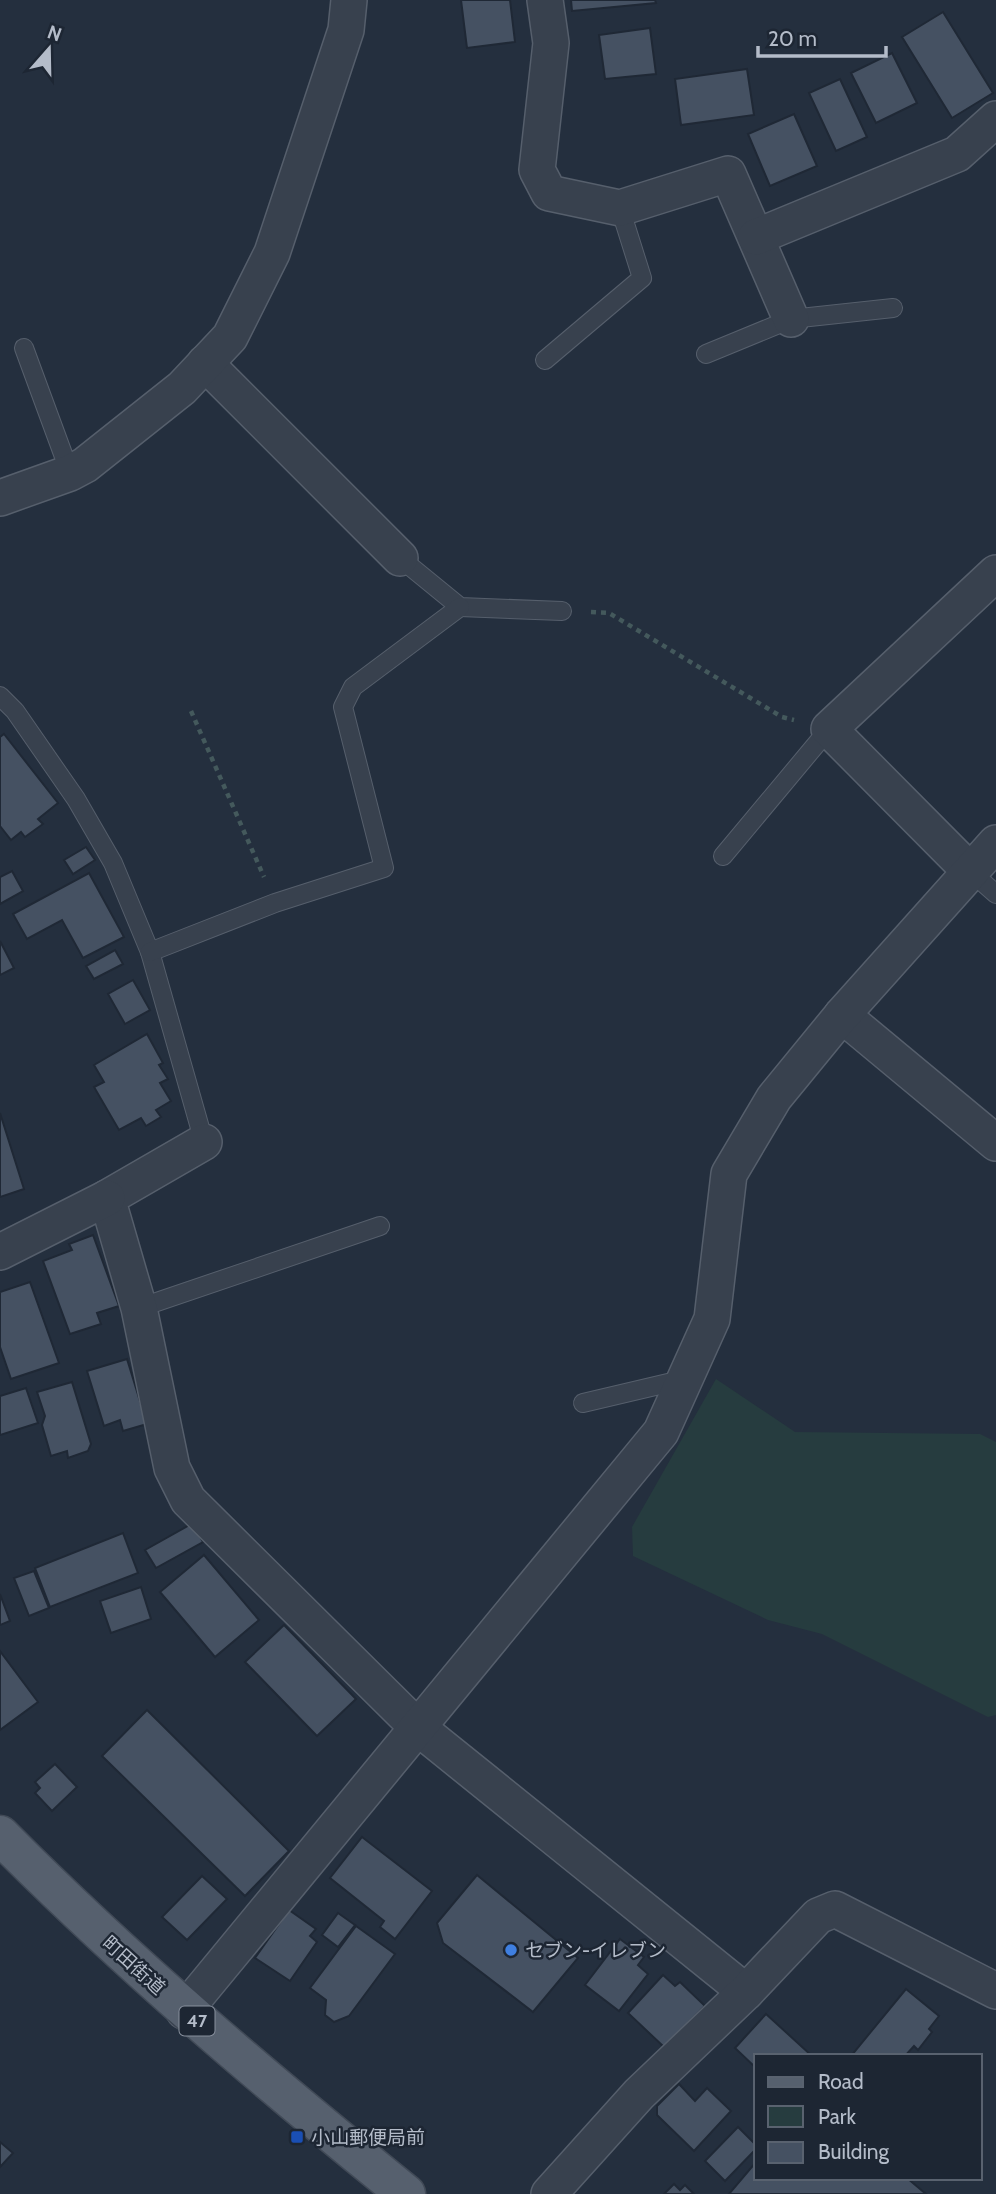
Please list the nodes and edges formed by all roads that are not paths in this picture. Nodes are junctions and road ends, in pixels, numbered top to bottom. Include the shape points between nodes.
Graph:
1 (349, 0) edge
2 (545, 0) edge
3 (996, 119) edge
4 (620, 208) junction
5 (756, 237) junction
6 (893, 308) dead end
7 (792, 319) junction
8 (24, 348) dead end
9 (706, 354) dead end
10 (545, 360) dead end
11 (205, 363) junction
12 (71, 473) junction
13 (0, 498) edge
14 (400, 558) joint
15 (996, 573) edge
16 (460, 607) junction
17 (562, 611) road end
18 (0, 696) edge
19 (829, 729) junction
20 (996, 843) edge
21 (723, 856) dead end
22 (984, 883) edge
23 (150, 952) junction
24 (842, 1014) junction
25 (204, 1142) joint
26 (996, 1143) edge
27 (107, 1198) junction
28 (380, 1226) dead end
29 (0, 1252) edge
30 (139, 1308) junction
31 (685, 1379) junction
32 (583, 1403) dead end
33 (416, 1726) junction
34 (0, 1835) edge
35 (996, 1991) edge
36 (746, 1992) junction
37 (184, 2011) junction
38 (406, 2194) edge
39 (549, 2194) edge

1 - 11 street via 346,30 272,253 230,337
2 - 4 street via 551,43 537,170 549,193
3 - 5 street via 957,154
4 - 5 street via 728,174
4 - 10 lane via 642,278
5 - 7 street
6 - 7 lane
7 - 9 lane
8 - 12 lane
11 - 12 street via 182,388
11 - 14 street
12 - 13 street
14 - 16 lane
15 - 19 street
16 - 17 lane
16 - 23 lane via 353,687 343,707 384,868 275,903
18 - 23 lane via 76,799 113,863
19 - 21 lane
19 - 22 street
20 - 22 street
22 - 24 street
23 - 25 lane
24 - 26 street
24 - 31 street via 774,1098 729,1174 712,1319
25 - 27 street
27 - 29 street
27 - 30 street
28 - 30 lane
30 - 33 street via 172,1468 188,1500
31 - 32 lane
31 - 33 street via 662,1432
33 - 36 street
33 - 37 street
34 - 37 main road, 町田街道 / 47
35 - 36 street via 835,1909 818,1916
36 - 39 street via 639,2094
37 - 38 main road, 町田街道 / 47

